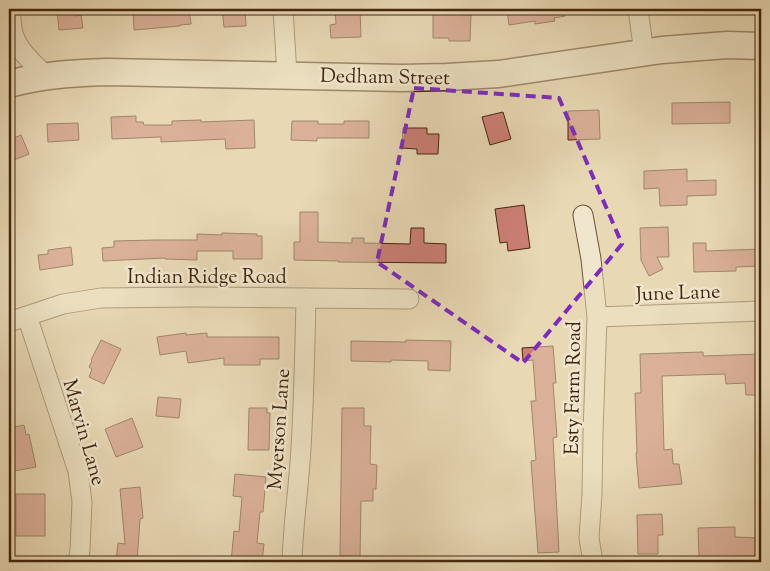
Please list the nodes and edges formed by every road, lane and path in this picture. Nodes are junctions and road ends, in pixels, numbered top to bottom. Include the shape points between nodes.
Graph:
1 (10, 9) edge
2 (283, 9) edge
3 (638, 9) edge
4 (11, 35) edge
5 (761, 46) edge
6 (644, 53) junction
7 (286, 75) junction
8 (46, 76) junction
9 (9, 84) edge
10 (584, 215) dead end
11 (306, 298) junction
12 (410, 299) dead end
13 (761, 311) edge
14 (27, 316) junction
15 (597, 317) junction
16 (9, 322) edge
17 (78, 562) edge
18 (292, 562) edge
19 (593, 562) edge

1 - 4 street
2 - 7 street
3 - 6 street
4 - 8 street
5 - 6 street, Dedham Street via 726,45
6 - 7 street, Dedham Street via 473,76
7 - 8 street, Dedham Street via 107,72
8 - 9 street, Dedham Street
10 - 15 street, Esty Farm Road
11 - 12 street, Indian Ridge Road
11 - 14 street, Indian Ridge Road via 101,298 63,304
11 - 18 street, Myerson Lane via 301,450
13 - 15 street, June Lane
14 - 16 street, Indian Ridge Road
14 - 17 street, Marvin Lane via 78,472 82,502
15 - 19 street, Esty Farm Road via 589,538

